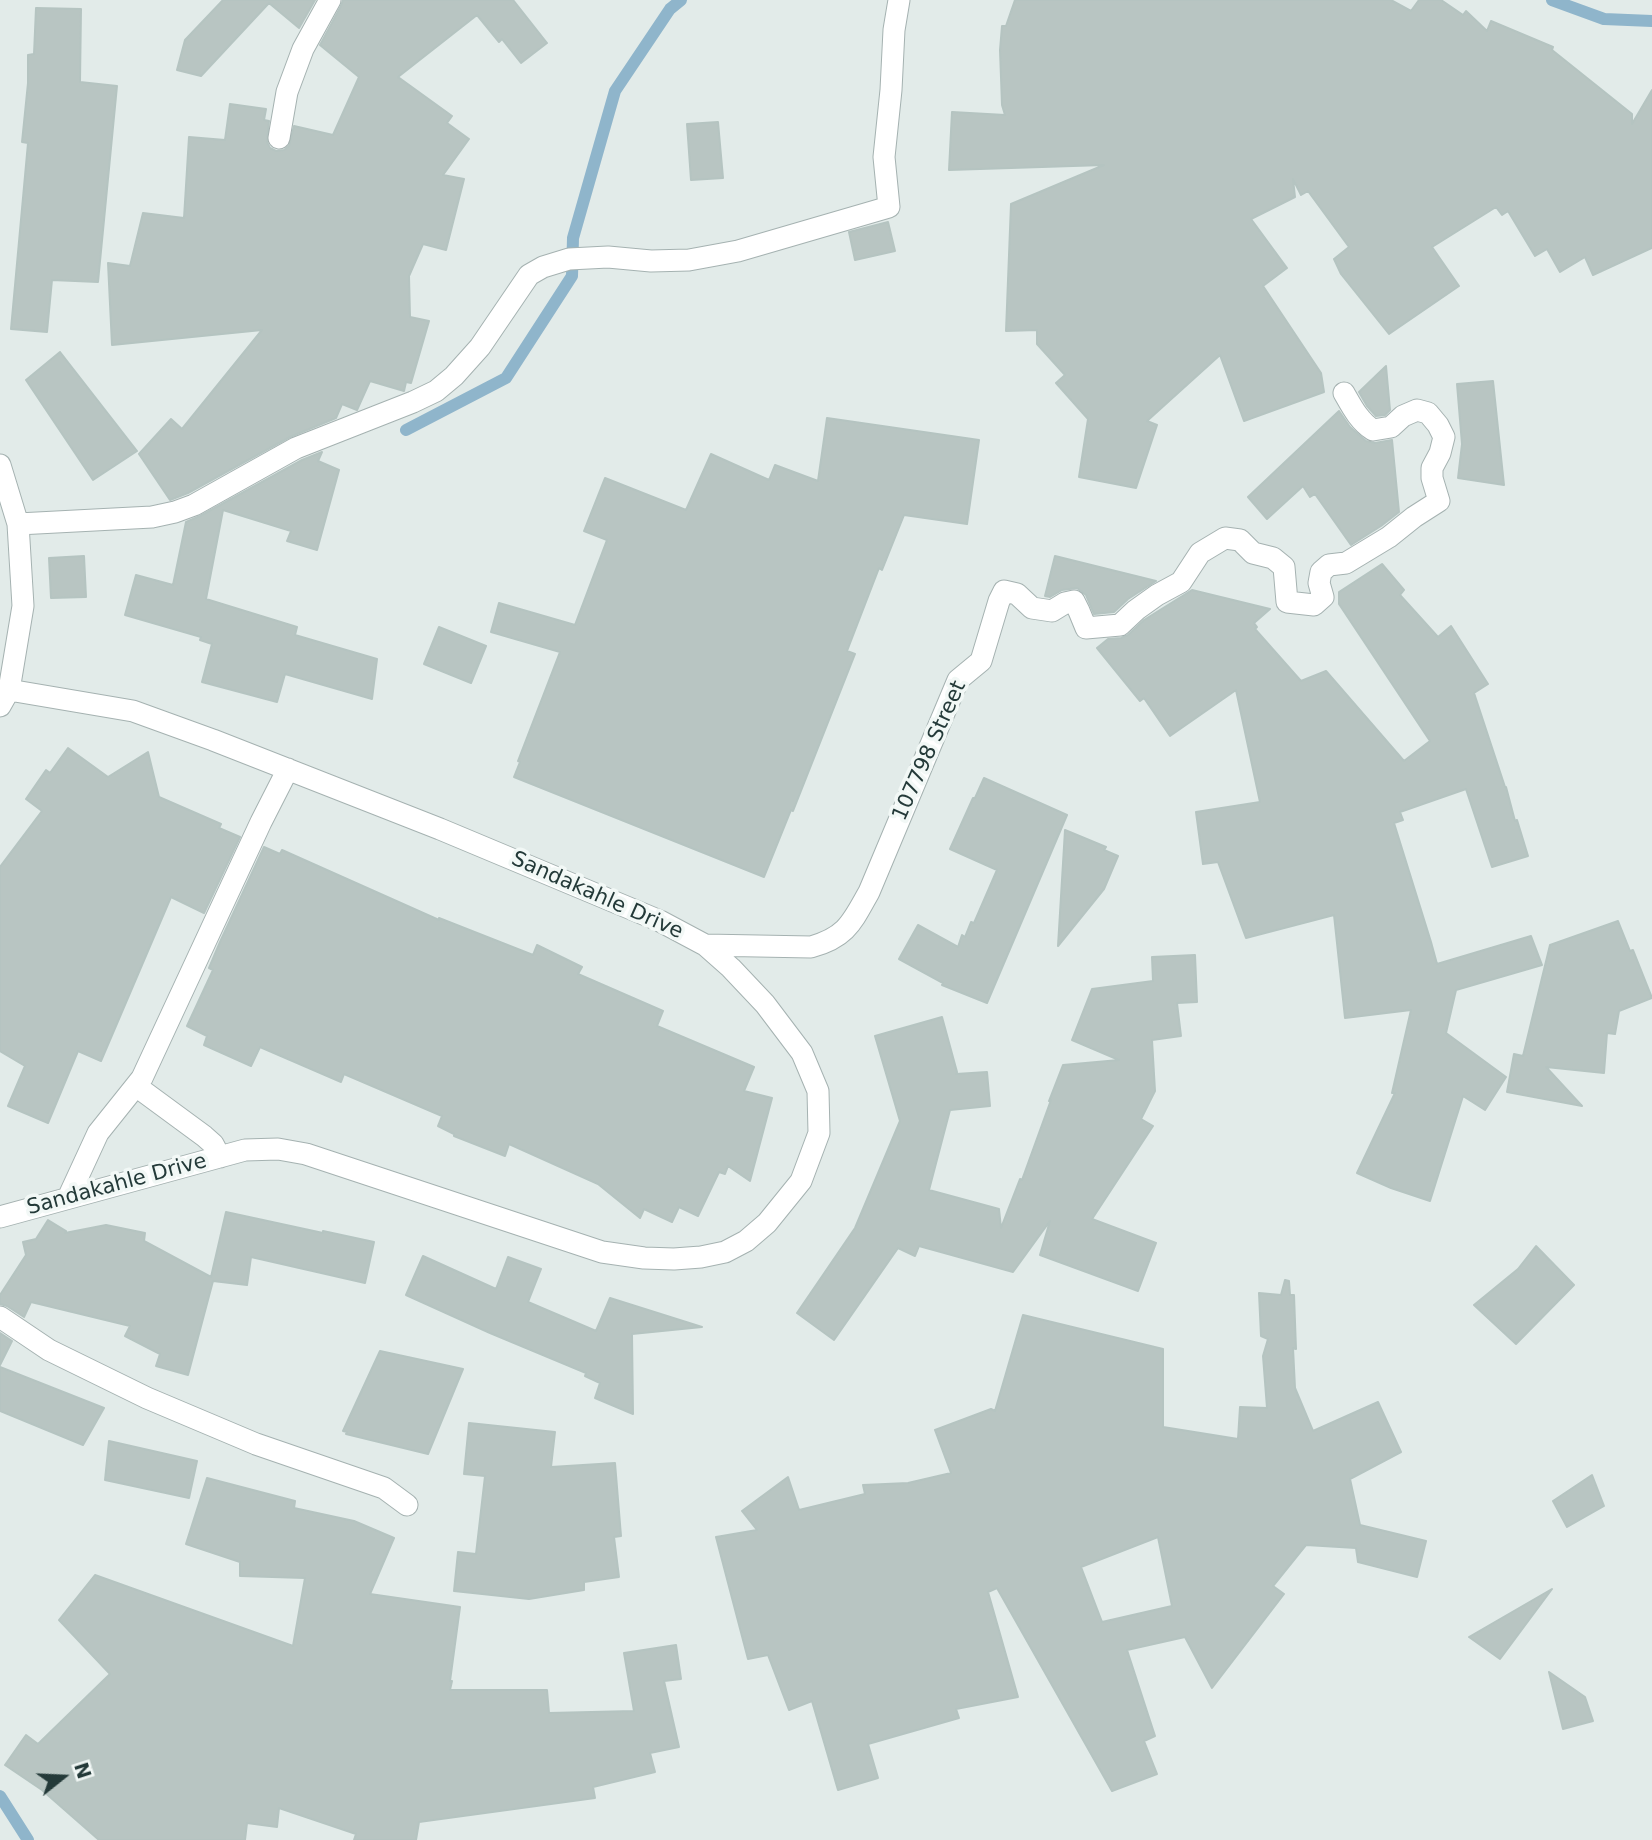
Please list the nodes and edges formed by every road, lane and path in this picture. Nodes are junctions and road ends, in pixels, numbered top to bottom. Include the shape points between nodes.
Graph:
1 (330, 0) edge
2 (899, 0) edge
3 (279, 138) dead end
4 (1344, 393) dead end
5 (0, 465) edge
6 (18, 524) junction
7 (5, 698) edge
8 (288, 769) junction
9 (705, 944) junction
10 (136, 1086) junction
11 (220, 1157) junction
12 (68, 1198) junction
13 (0, 1217) edge
14 (0, 1317) edge
15 (407, 1505) dead end

1 - 3 street via 303,49 287,92
2 - 6 street via 884,157 889,207 738,251 689,260 608,257 543,267 529,275 480,347 436,391 296,448 175,512
4 - 9 street, 107798 Street via 1356,415 1373,430 1391,427 1417,410 1429,413 1444,437 1432,468 1439,501 1346,563 1329,565 1321,572 1323,597 1314,605 1287,602 1284,567 1273,558 1253,553 1240,540 1225,538 1200,553 1181,582 1120,625 1086,628 1074,601 1052,611 1032,608 1017,594 1004,590 981,661 958,680 853,921 842,934 811,947
5 - 6 street
6 - 7 street via 23,606
7 - 8 street, Sandakahle Drive via 133,711
8 - 9 street, Sandakahle Drive via 660,921
8 - 10 street
9 - 11 street, Sandakahle Drive via 765,1004 802,1053 818,1091 819,1133 801,1181 767,1223 725,1252 674,1259 603,1252 306,1154 244,1150
10 - 11 street via 204,1136
10 - 12 street via 98,1133
11 - 12 street, Sandakahle Drive
12 - 13 street, Sandakahle Drive
14 - 15 street via 49,1350 147,1398 256,1444 384,1488

